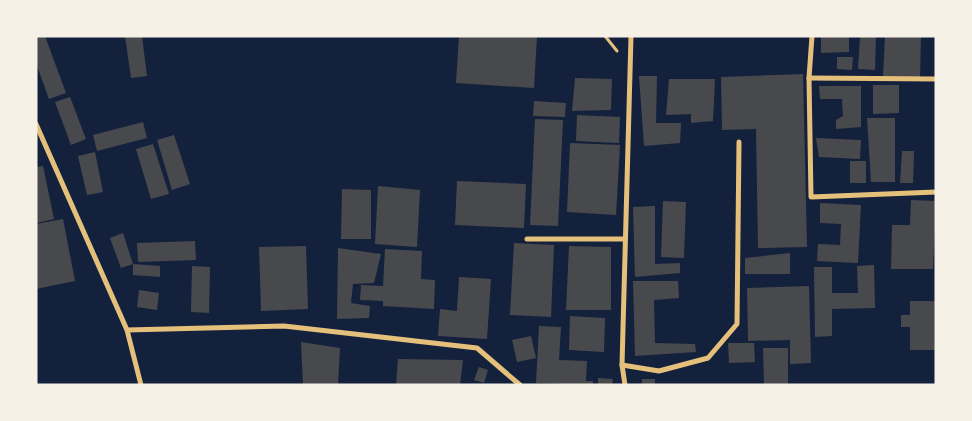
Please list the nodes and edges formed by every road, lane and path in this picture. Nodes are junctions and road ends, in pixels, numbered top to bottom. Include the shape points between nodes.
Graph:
1 (630, 36) edge
2 (812, 36) edge
3 (809, 78) junction
4 (936, 79) edge
5 (36, 124) edge
6 (739, 142) dead end
7 (936, 192) edge
8 (527, 239) dead end
9 (625, 239) junction
10 (127, 330) junction
11 (622, 365) junction
12 (141, 385) edge
13 (520, 385) edge
14 (626, 385) edge

1 - 9 street
2 - 3 street
3 - 4 street
3 - 7 street via 811,197
5 - 10 street
6 - 11 street via 736,324 708,358 659,371
8 - 9 street
9 - 11 street
10 - 12 street
10 - 13 street via 284,326 477,348
11 - 14 street

